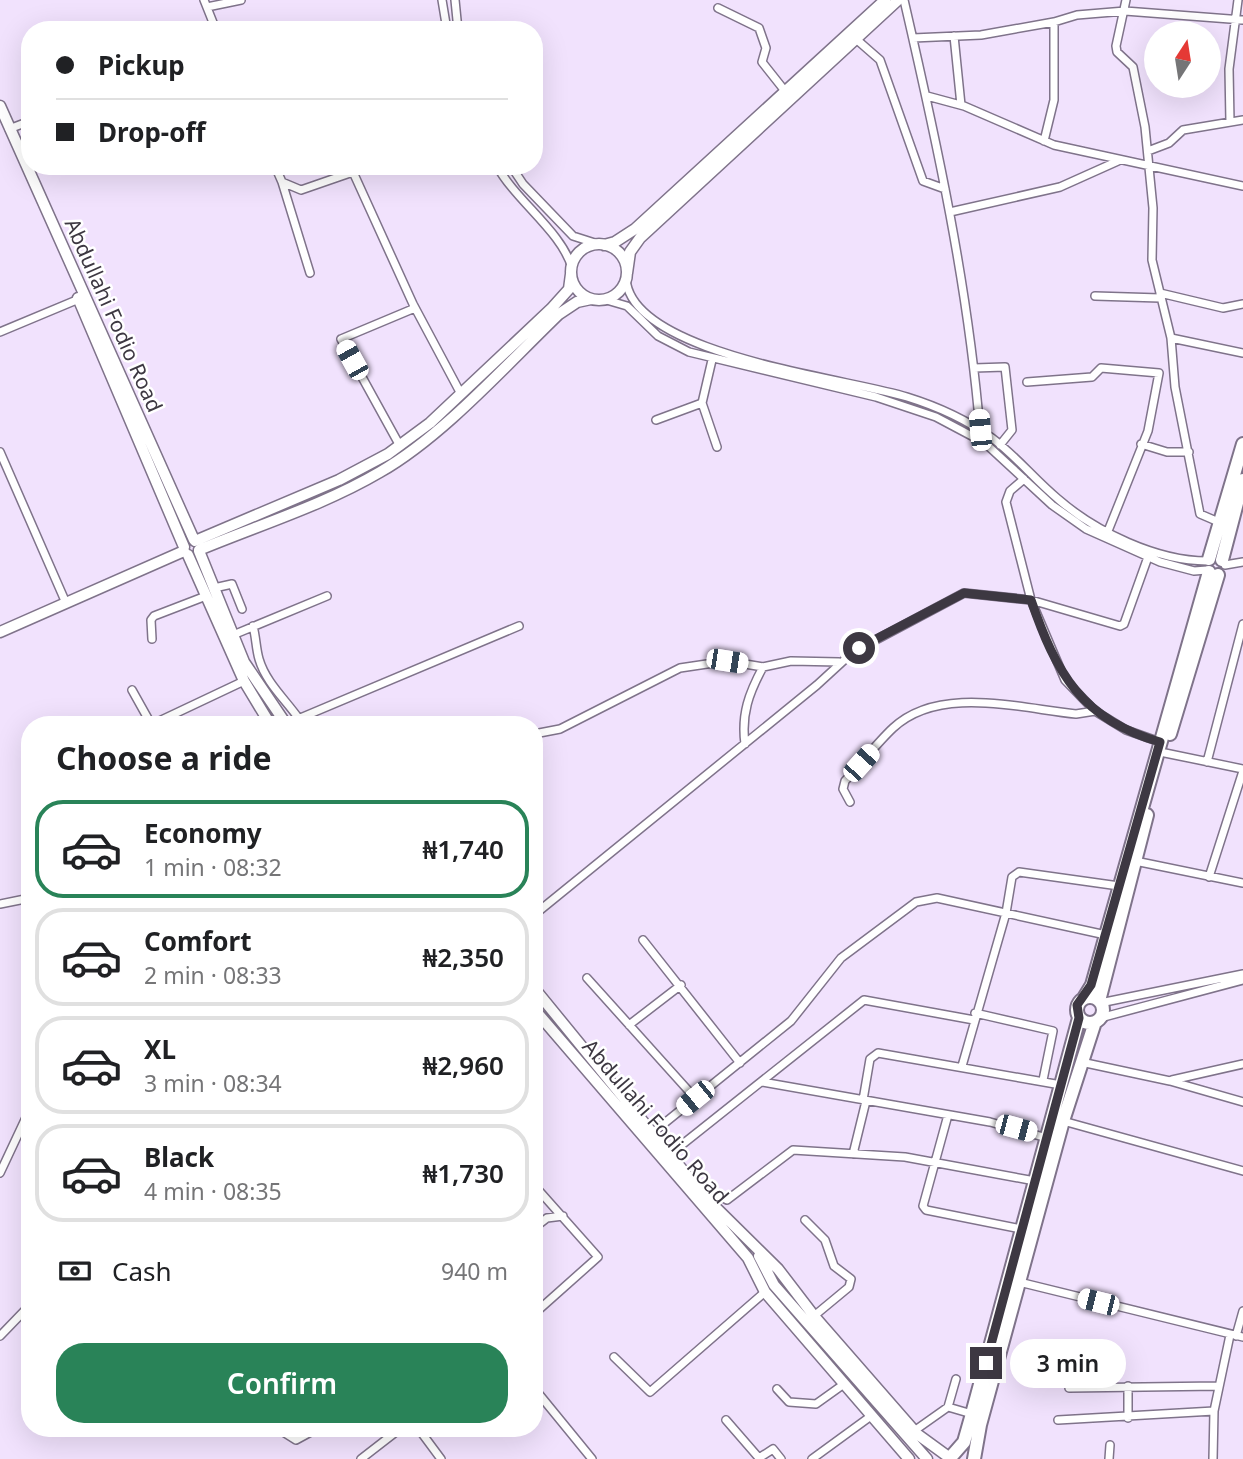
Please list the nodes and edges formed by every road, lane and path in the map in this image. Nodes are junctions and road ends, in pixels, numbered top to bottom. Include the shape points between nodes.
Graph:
1 (241, 0) edge
2 (442, 0) edge
3 (455, 0) edge
4 (885, 0) edge
5 (898, 0) edge
6 (904, 0) edge
7 (1126, 0) edge
8 (1238, 0) edge
9 (206, 4) edge
10 (718, 8) dead end
11 (1125, 11) junction
12 (1240, 19) edge
13 (213, 21) edge
14 (446, 21) edge
15 (457, 21) edge
16 (1054, 22) junction
17 (954, 36) junction
18 (913, 38) junction
19 (856, 39) junction
20 (785, 91) junction
21 (927, 96) junction
22 (961, 105) junction
23 (0, 106) edge
24 (1243, 120) edge
25 (0, 121) edge
26 (1230, 122) junction
27 (21, 124) edge
28 (9, 129) junction
29 (1044, 141) junction
30 (1148, 151) junction
31 (21, 156) edge
32 (1118, 161) junction
33 (1150, 167) junction
34 (21, 168) edge
35 (24, 175) edge
36 (29, 175) edge
37 (279, 175) edge
38 (344, 175) edge
39 (354, 175) edge
40 (502, 175) edge
41 (517, 175) edge
42 (282, 182) junction
43 (1243, 186) edge
44 (945, 189) junction
45 (950, 212) junction
46 (601, 245) junction
47 (571, 271) junction
48 (310, 273) dead end
49 (626, 276) junction
50 (1160, 295) junction
51 (1095, 296) dead end
52 (79, 299) junction
53 (591, 299) junction
54 (603, 299) junction
55 (1243, 304) edge
56 (415, 308) junction
57 (0, 332) edge
58 (1171, 338) junction
59 (1243, 353) edge
60 (712, 360) junction
61 (975, 368) junction
62 (1027, 382) dead end
63 (461, 394) junction
64 (702, 403) junction
65 (656, 419) dead end
66 (980, 430) junction
67 (1141, 444) junction
68 (1243, 444) edge
69 (1000, 445) junction
70 (400, 446) junction
71 (717, 447) dead end
72 (0, 452) edge
73 (1189, 452) junction
74 (1024, 479) junction
75 (1243, 480) edge
76 (1221, 523) junction
77 (1108, 531) junction
78 (192, 548) junction
79 (1148, 557) junction
80 (1243, 562) edge
81 (1214, 566) junction
82 (214, 588) junction
83 (206, 596) junction
84 (327, 596) dead end
85 (1031, 600) junction
86 (66, 603) junction
87 (242, 609) dead end
88 (1243, 624) edge
89 (253, 626) junction
90 (519, 626) dead end
91 (0, 632) edge
92 (233, 635) junction
93 (152, 639) dead end
94 (840, 662) junction
95 (763, 667) junction
96 (244, 681) junction
97 (132, 690) dead end
98 (1095, 711) junction
99 (147, 716) edge
100 (169, 716) edge
101 (264, 716) edge
102 (280, 716) edge
103 (296, 716) edge
104 (306, 716) edge
105 (543, 732) edge
106 (745, 744) junction
107 (1162, 747) junction
108 (1207, 762) junction
109 (1243, 770) edge
110 (850, 803) dead end
111 (1135, 861) junction
112 (1209, 877) junction
113 (1243, 883) edge
114 (1119, 886) junction
115 (21, 900) edge
116 (0, 904) edge
117 (543, 908) edge
118 (1006, 913) junction
119 (1106, 935) junction
120 (643, 940) dead end
121 (1243, 974) edge
122 (587, 978) dead end
123 (1243, 981) edge
124 (681, 985) junction
125 (1084, 998) junction
126 (543, 999) edge
127 (1100, 1002) junction
128 (974, 1016) junction
129 (1079, 1018) junction
130 (543, 1019) edge
131 (1098, 1020) junction
132 (629, 1026) junction
133 (1080, 1062) junction
134 (740, 1063) junction
135 (1243, 1063) edge
136 (962, 1066) junction
137 (1043, 1080) junction
138 (1170, 1081) junction
139 (762, 1082) junction
140 (1061, 1085) junction
141 (695, 1098) junction
142 (865, 1101) junction
143 (1243, 1102) edge
144 (948, 1115) junction
145 (1063, 1121) junction
146 (21, 1129) edge
147 (651, 1134) junction
148 (1046, 1138) junction
149 (853, 1154) junction
150 (669, 1156) junction
151 (935, 1162) junction
152 (1243, 1171) edge
153 (0, 1172) edge
154 (1035, 1181) junction
155 (543, 1195) edge
156 (703, 1195) junction
157 (563, 1216) junction
158 (805, 1220) dead end
159 (543, 1221) edge
160 (1021, 1229) junction
161 (756, 1249) junction
162 (748, 1258) junction
163 (768, 1272) junction
164 (1019, 1282) junction
165 (765, 1292) junction
166 (543, 1306) edge
167 (1243, 1311) edge
168 (21, 1314) edge
169 (814, 1317) junction
170 (0, 1336) edge
171 (1236, 1336) edge
172 (614, 1357) dead end
173 (956, 1379) dead end
174 (844, 1384) junction
175 (1128, 1386) junction
176 (1219, 1386) junction
177 (777, 1388) dead end
178 (1069, 1388) dead end
179 (543, 1399) edge
180 (948, 1407) junction
181 (1214, 1411) junction
182 (972, 1414) junction
183 (871, 1416) junction
184 (1128, 1418) junction
185 (726, 1420) dead end
186 (1058, 1420) dead end
187 (914, 1431) junction
188 (389, 1437) edge
189 (425, 1437) edge
190 (1110, 1445) dead end
191 (361, 1459) edge
192 (441, 1459) edge
193 (593, 1459) edge
194 (781, 1459) edge
195 (812, 1459) edge
196 (909, 1459) edge
197 (926, 1459) edge
198 (949, 1459) edge
199 (974, 1459) edge
200 (1109, 1459) edge
201 (1213, 1459) edge

1 - 9 street
2 - 14 street
3 - 15 street
4 - 20 main road
5 - 19 main road
6 - 18 street
7 - 11 street
8 - 12 street
9 - 13 street
10 - 20 street via 759,29 766,48 762,62
11 - 12 street
11 - 16 street
11 - 30 street via 1116,46 1133,67
12 - 26 street via 1229,69
16 - 17 street
16 - 29 street via 1054,100
17 - 18 street
17 - 22 street
18 - 21 street
19 - 44 street via 880,60 923,181
19 - 49 main road via 640,238 631,252
20 - 46 main road via 635,229 615,243
21 - 22 street
21 - 44 street
22 - 29 street
23 - 28 main road, Abdullahi Fodio Road
24 - 26 street
25 - 34 main road, Abdullahi Fodio Road
26 - 30 street via 1182,130 1170,143
27 - 28 street
28 - 31 main road, Abdullahi Fodio Road
29 - 32 street
30 - 33 street
32 - 33 street
32 - 45 street via 1060,187
33 - 43 street
33 - 50 street via 1152,260
35 - 52 main road, Abdullahi Fodio Road
36 - 78 main road, Abdullahi Fodio Road
37 - 42 street
38 - 42 street via 302,190
39 - 56 street
40 - 47 street via 564,251
41 - 46 street via 573,236
42 - 48 street
44 - 45 street
45 - 61 street
46 - 47 main road via 581,251
46 - 49 main road via 618,252
47 - 53 main road via 578,289
47 - 63 main road via 569,289
49 - 54 main road via 618,293
49 - 66 street via 628,293 663,328 692,343 903,396
50 - 51 street
50 - 55 street via 1223,308
50 - 58 street
52 - 57 street
52 - 78 main road, Abdullahi Fodio Road
53 - 54 main road
53 - 78 main road via 559,314 438,429 381,472
54 - 60 street via 627,306 673,346
56 - 63 street
56 - 70 street via 341,339
58 - 59 street
58 - 73 street via 1175,387
60 - 64 street
60 - 74 street via 919,410 985,443
61 - 66 street
61 - 69 street via 1004,367 1012,430
62 - 67 street via 1092,377 1101,368 1157,370 1156,398
63 - 70 main road
64 - 65 street
64 - 71 street
66 - 69 street
67 - 73 street via 1167,452
67 - 77 street
68 - 76 highway
69 - 77 street via 1057,499
70 - 78 main road via 339,480
72 - 86 street
73 - 76 street via 1200,514
74 - 79 street via 1078,524
74 - 85 street via 1010,491 1006,502
75 - 81 highway
76 - 81 highway
77 - 81 street via 1175,557
78 - 82 main road, Abdullahi Fodio Road
78 - 83 main road, Abdullahi Fodio Road
78 - 86 main road
79 - 81 street via 1194,571
79 - 85 street via 1120,626
80 - 81 street
81 - 107 highway
82 - 87 street via 232,584
82 - 92 main road, Abdullahi Fodio Road
83 - 93 street via 154,616
83 - 96 main road, Abdullahi Fodio Road
84 - 89 street
85 - 94 street via 964,593
85 - 98 street via 1065,680
86 - 91 main road
88 - 108 street
89 - 92 street
89 - 103 street via 258,657
90 - 104 street
92 - 102 main road, Abdullahi Fodio Road via 260,690
94 - 95 street via 790,661
94 - 106 street
95 - 105 street via 727,661 680,668 560,729
95 - 106 street via 748,695
96 - 100 street
96 - 101 main road, Abdullahi Fodio Road
97 - 99 street
98 - 107 street
98 - 110 street via 1076,714 950,701 929,706 893,727 845,781 843,789
106 - 117 street
107 - 108 street
107 - 111 highway
107 - 114 highway
108 - 109 street
109 - 112 street
111 - 112 street
111 - 127 highway
112 - 113 street
114 - 118 street via 1019,872 1012,877
114 - 119 highway
115 - 116 street
118 - 119 street
118 - 128 street
118 - 134 street via 937,898 916,902 833,965 805,1007
119 - 125 highway
120 - 124 street
121 - 127 street
122 - 132 street
123 - 131 street
124 - 132 street
124 - 134 street
125 - 127 highway
125 - 129 highway via 1077,1005
126 - 147 main road, Abdullahi Fodio Road
127 - 131 highway via 1103,1010
128 - 136 street
128 - 137 street via 1053,1031
128 - 139 street via 864,1000
129 - 131 highway via 1086,1023
129 - 140 highway
130 - 162 main road, Abdullahi Fodio Road
131 - 133 highway
132 - 141 street
133 - 138 street
133 - 145 highway
134 - 141 street
135 - 138 street
136 - 137 street
136 - 142 street via 878,1053 870,1059
137 - 140 street
138 - 143 street
139 - 142 street
139 - 150 street
140 - 148 highway
141 - 147 street
142 - 144 street
142 - 149 street
144 - 148 street
144 - 151 street
145 - 152 street
145 - 164 highway
146 - 153 street
147 - 150 main road, Abdullahi Fodio Road
148 - 154 highway
149 - 151 street
149 - 156 street via 789,1151 727,1200 710,1191
150 - 156 main road, Abdullahi Fodio Road
151 - 154 street
151 - 160 street via 923,1201 926,1210
154 - 160 highway
155 - 157 street
156 - 161 main road, Abdullahi Fodio Road
157 - 159 street
157 - 166 street via 598,1257
158 - 169 street via 825,1240 834,1266 851,1279 849,1287
160 - 182 highway
161 - 163 main road
161 - 169 main road, Abdullahi Fodio Road via 778,1269
162 - 163 main road
162 - 165 main road
163 - 197 main road via 774,1285
164 - 171 street
164 - 199 highway
165 - 172 street via 650,1392
165 - 174 main road
167 - 171 street
168 - 170 street
169 - 187 main road, Abdullahi Fodio Road
171 - 176 street
173 - 180 street
174 - 177 street via 816,1404 789,1402
174 - 183 main road
175 - 176 street
175 - 178 street
175 - 184 street
176 - 181 street
179 - 193 street
180 - 182 street
180 - 187 street
181 - 184 street
181 - 201 street
182 - 198 highway via 964,1442
183 - 195 street
183 - 196 main road
184 - 186 street
185 - 194 street via 759,1458 773,1449
187 - 198 main road, Abdullahi Fodio Road
188 - 191 street
189 - 192 street
190 - 200 street

